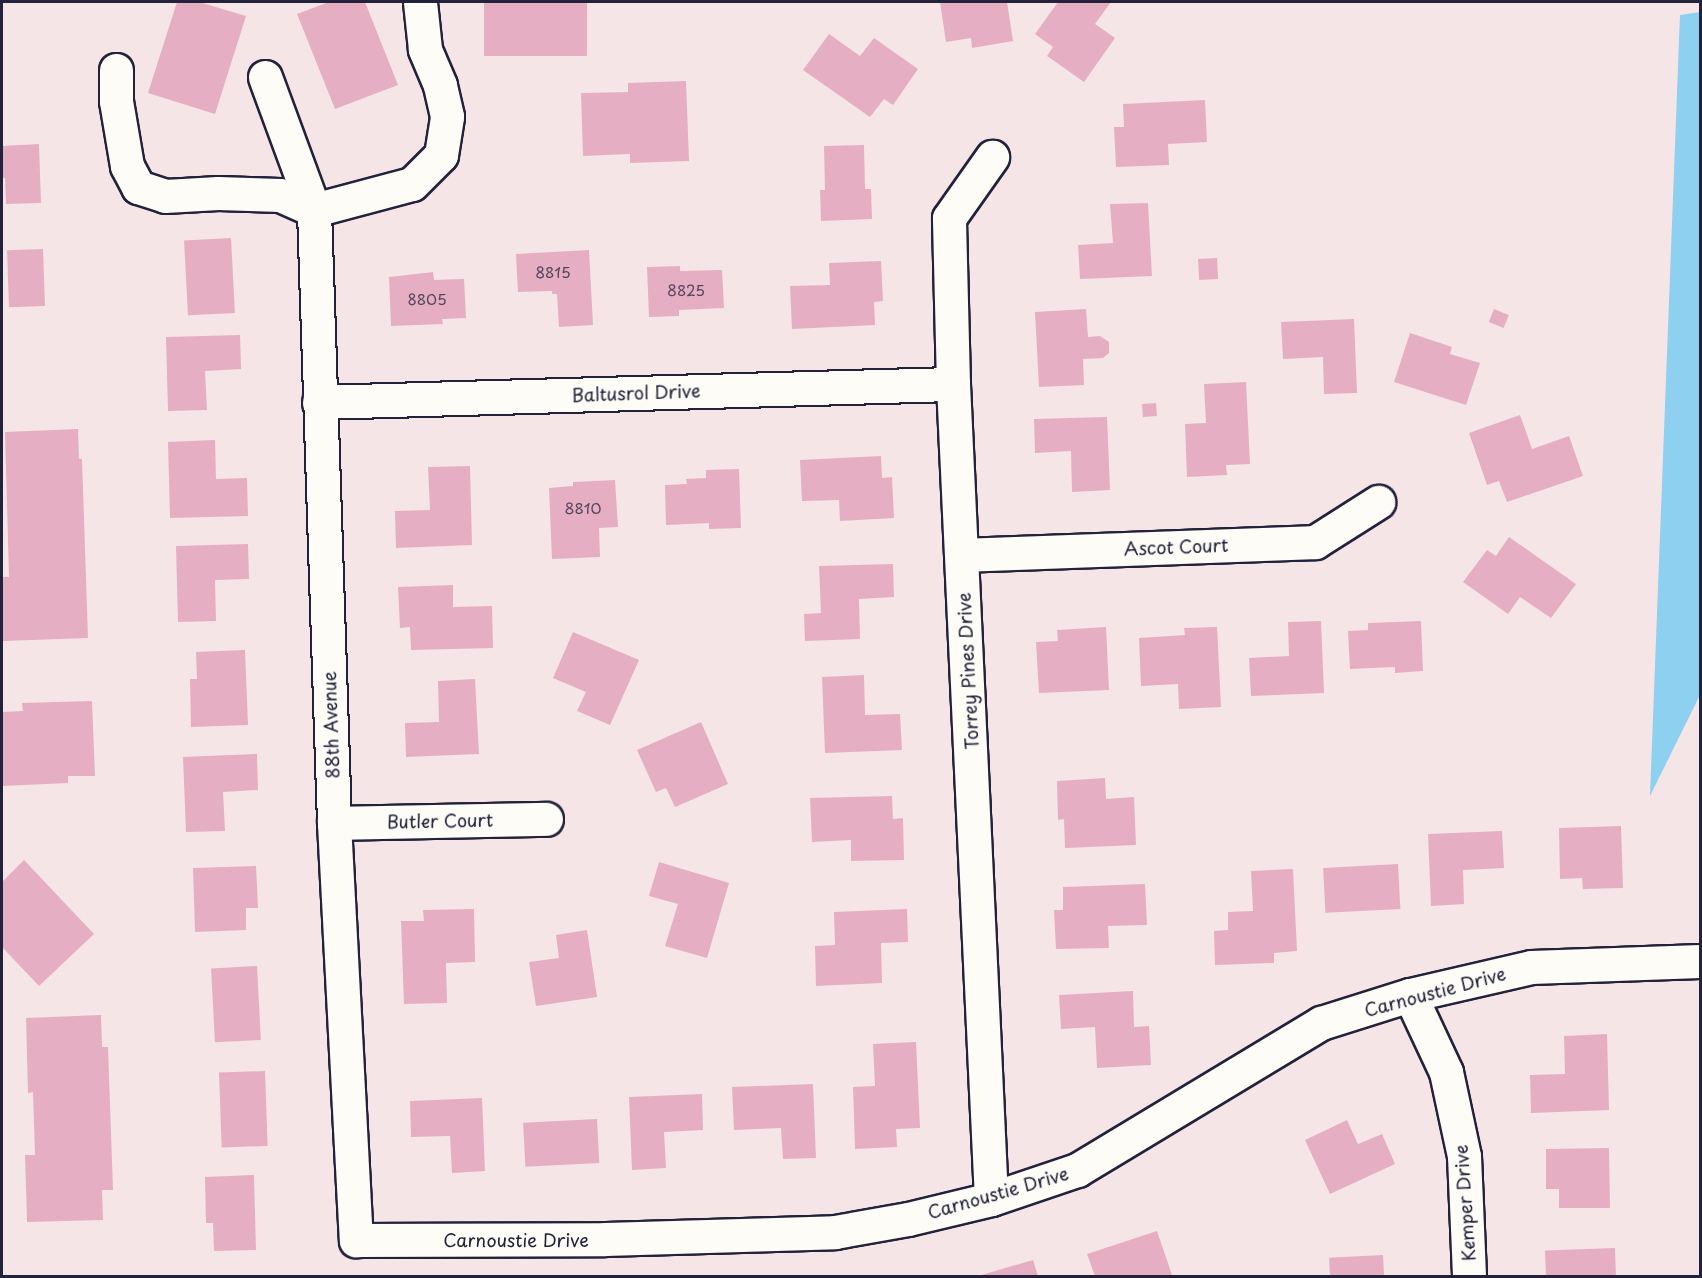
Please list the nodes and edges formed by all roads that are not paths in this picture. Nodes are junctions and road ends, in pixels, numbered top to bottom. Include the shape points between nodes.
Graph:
1 (420, 2) edge
2 (116, 70) dead end
3 (265, 77) dead end
4 (992, 157) dead end
5 (314, 210) junction
6 (953, 384) junction
7 (319, 402) junction
8 (1378, 502) dead end
9 (963, 555) junction
10 (546, 819) dead end
11 (334, 823) junction
12 (1701, 962) edge
13 (1410, 995) junction
14 (991, 1199) junction
15 (356, 1240) joint
16 (1469, 1276) edge

1 - 5 street via 425,49 440,85 447,116 441,155 412,184
2 - 5 street via 116,101 127,166 138,187 165,196 280,195
3 - 5 street, 88th Avenue
4 - 6 street, Torrey Pines Drive via 949,218
5 - 7 street, 88th Avenue
6 - 7 street, Baltusrol Drive
6 - 9 street, Torrey Pines Drive
7 - 11 street, 88th Avenue
8 - 9 street, Ascot Court via 1316,542
9 - 14 street, Torrey Pines Drive
10 - 11 street, Butler Court
11 - 15 street, 88th Avenue
12 - 13 street, Carnoustie Drive via 1532,967
13 - 14 street, Carnoustie Drive via 1321,1023 1077,1170
13 - 16 street, Kemper Drive via 1446,1072 1464,1156
14 - 15 street, Carnoustie Drive via 835,1232 605,1239

